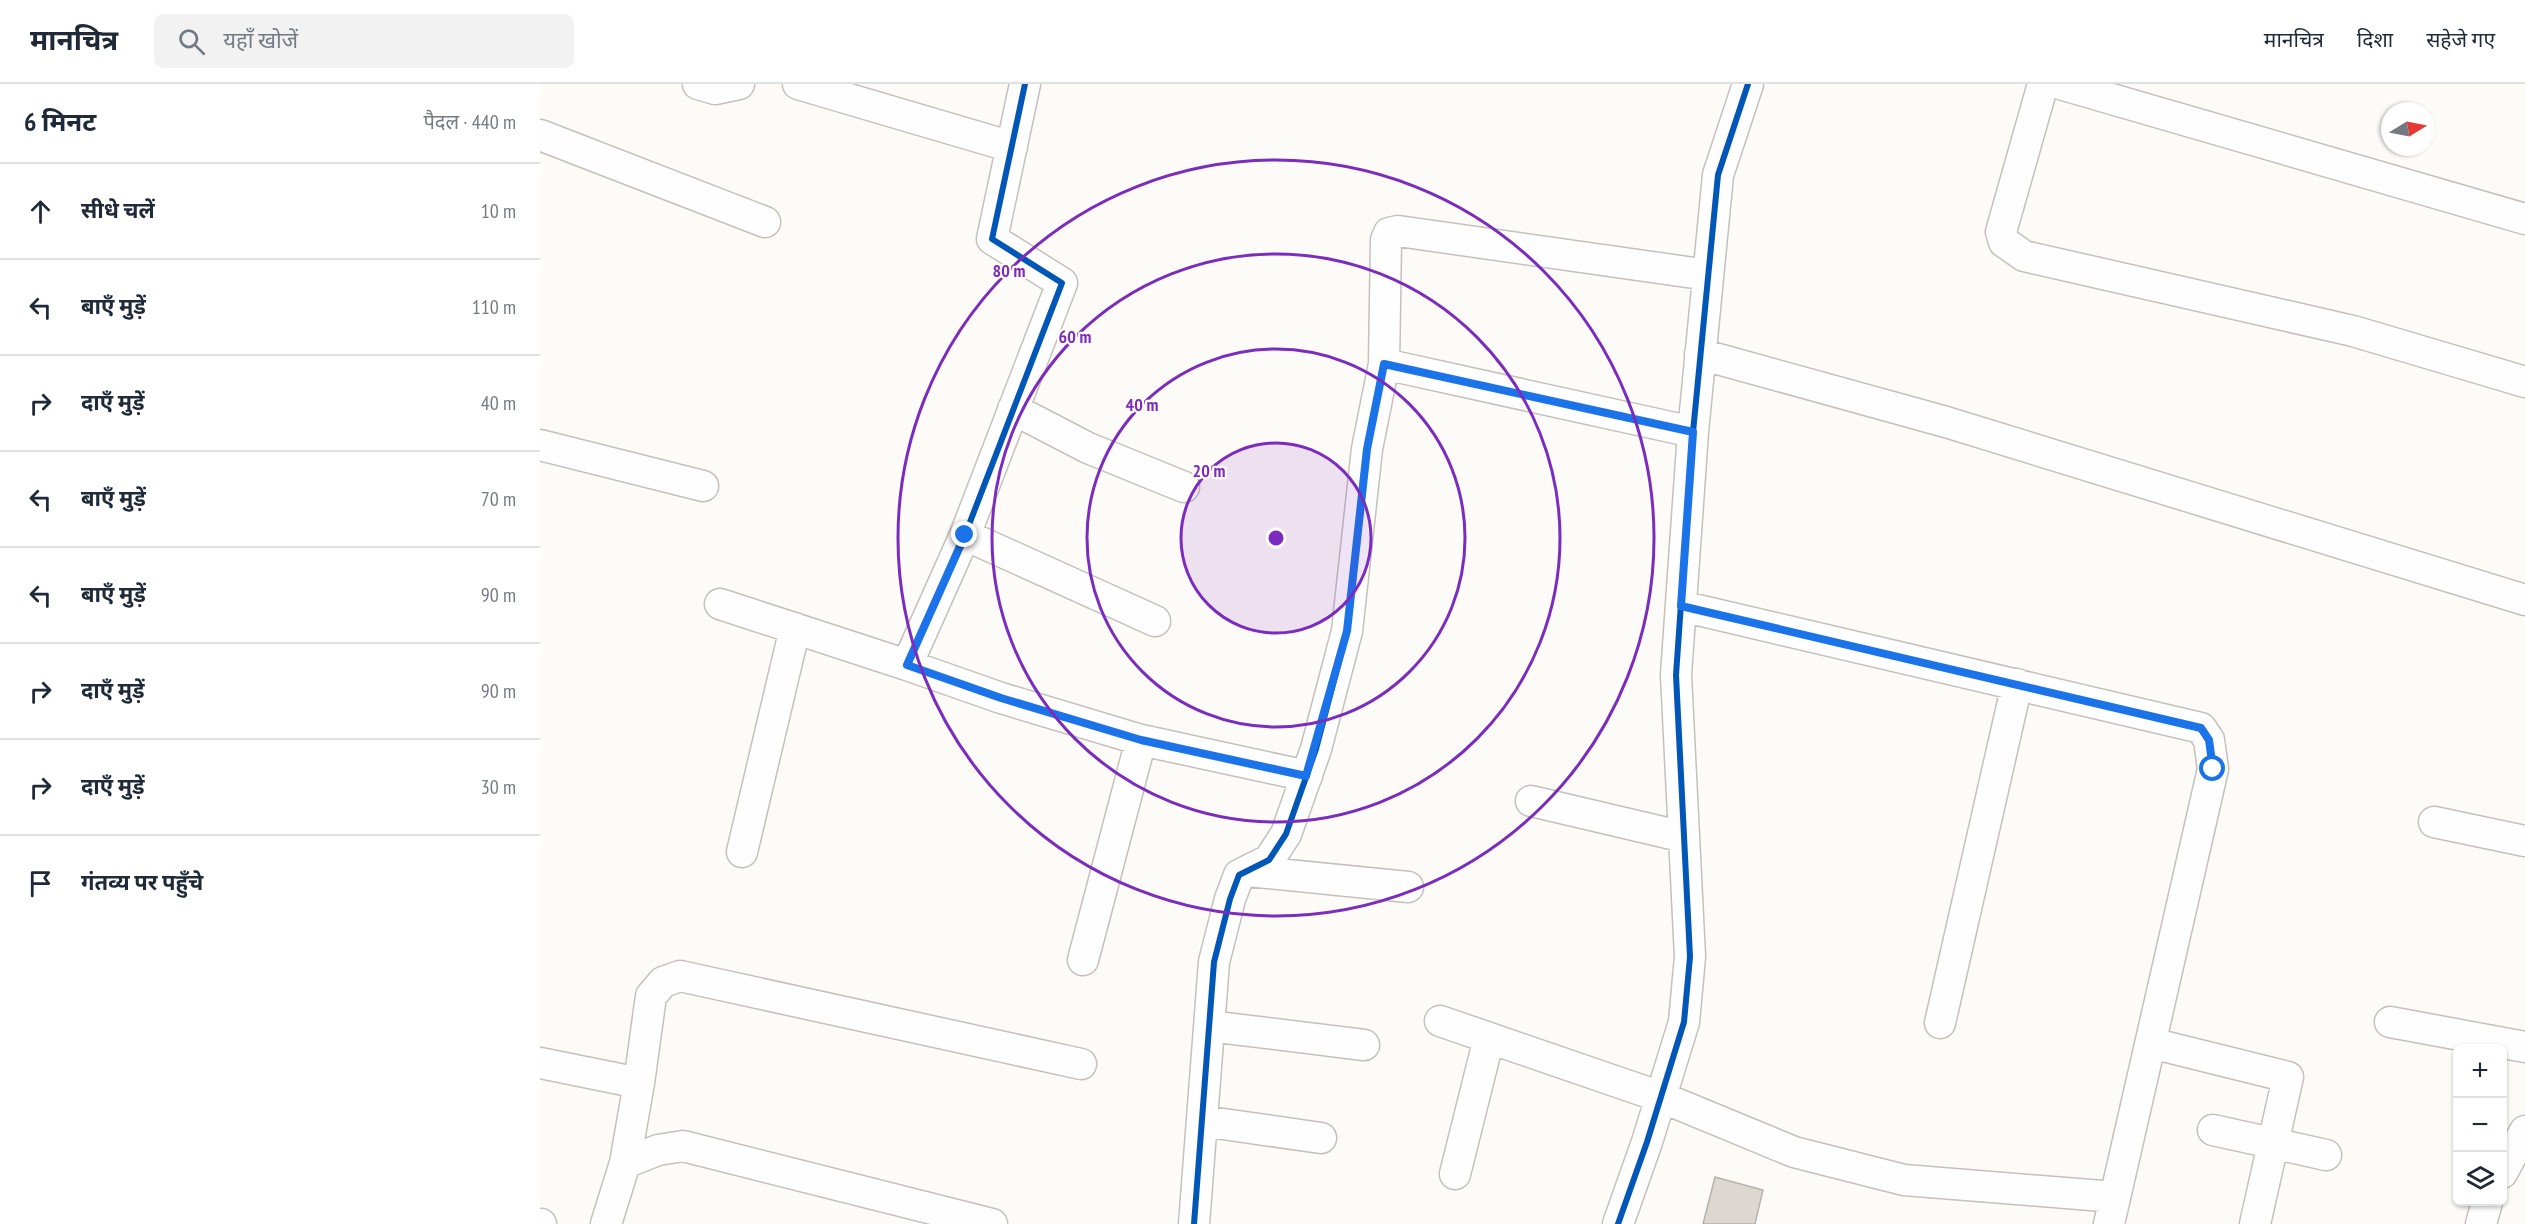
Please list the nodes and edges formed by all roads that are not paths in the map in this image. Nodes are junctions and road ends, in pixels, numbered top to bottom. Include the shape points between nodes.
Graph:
1 (698, 84) edge
2 (739, 84) edge
3 (798, 84) edge
4 (1025, 84) edge
5 (1749, 84) edge
6 (2043, 84) edge
7 (2060, 84) edge
8 (540, 135) edge
9 (1012, 147) junction
10 (2525, 219) edge
11 (765, 222) dead end
12 (1708, 275) junction
13 (1700, 354) junction
14 (1384, 364) junction
15 (2525, 382) edge
16 (1013, 409) junction
17 (1693, 432) junction
18 (540, 445) edge
19 (703, 486) dead end
20 (1184, 487) dead end
21 (965, 535) junction
22 (2525, 600) edge
23 (720, 604) dead end
24 (1681, 606) junction
25 (1155, 621) dead end
26 (795, 628) junction
27 (907, 665) junction
28 (2017, 684) junction
29 (1141, 740) junction
30 (1306, 776) junction
31 (1531, 801) dead end
32 (2434, 822) dead end
33 (1684, 837) junction
34 (2525, 841) edge
35 (742, 852) dead end
36 (1248, 871) junction
37 (1408, 887) dead end
38 (1083, 960) dead end
39 (1440, 1021) dead end
40 (2390, 1022) dead end
41 (1940, 1023) dead end
42 (1209, 1026) junction
43 (1489, 1038) junction
44 (2151, 1043) junction
45 (1364, 1045) dead end
46 (2525, 1047) edge
47 (540, 1062) edge
48 (1081, 1064) dead end
49 (639, 1083) junction
50 (1661, 1097) junction
51 (1202, 1121) junction
52 (2213, 1130) dead end
53 (1321, 1138) dead end
54 (2273, 1143) junction
55 (2326, 1155) dead end
56 (624, 1163) junction
57 (1455, 1174) dead end
58 (2486, 1206) edge
59 (2112, 1211) edge
60 (606, 1224) edge
61 (992, 1224) edge
62 (1194, 1224) edge
63 (1618, 1224) edge
64 (2255, 1224) edge
65 (2481, 1224) edge

1 - 2 street via 715,89
3 - 9 street
4 - 9 street
5 - 12 street via 1718,175
6 - 15 street via 2001,232 2004,242 2024,256 2353,331
7 - 10 street
8 - 11 street
9 - 16 street via 992,239 1062,283
12 - 13 street
12 - 14 street via 1398,231 1389,233
13 - 17 street
13 - 22 street via 1946,422
14 - 17 street
14 - 30 street via 1367,449 1347,631
16 - 20 street via 1088,448
16 - 21 street
17 - 24 street
18 - 19 street
21 - 25 street
21 - 27 street
23 - 26 street
24 - 28 street
24 - 33 street via 1676,675
26 - 27 street
26 - 35 street
27 - 29 street
28 - 41 street
28 - 44 street via 2201,728 2209,740 2213,769
29 - 30 street
29 - 38 street
30 - 36 street via 1286,834 1269,860
31 - 33 street
32 - 34 street
33 - 50 street via 1690,957 1684,1022
36 - 37 street
36 - 42 street via 1239,875 1230,899 1214,962
39 - 43 street
40 - 46 street
42 - 45 street
42 - 51 street
43 - 50 street
43 - 57 street
44 - 54 street via 2288,1077
44 - 59 street
47 - 49 street
48 - 49 street via 680,976 663,982 651,996
49 - 56 street
50 - 59 street via 1794,1152 1904,1180
50 - 63 street
51 - 53 street
51 - 62 street
52 - 54 street
54 - 55 street
54 - 64 street
56 - 60 street
56 - 61 street via 658,1149 683,1146
58 - 65 street

